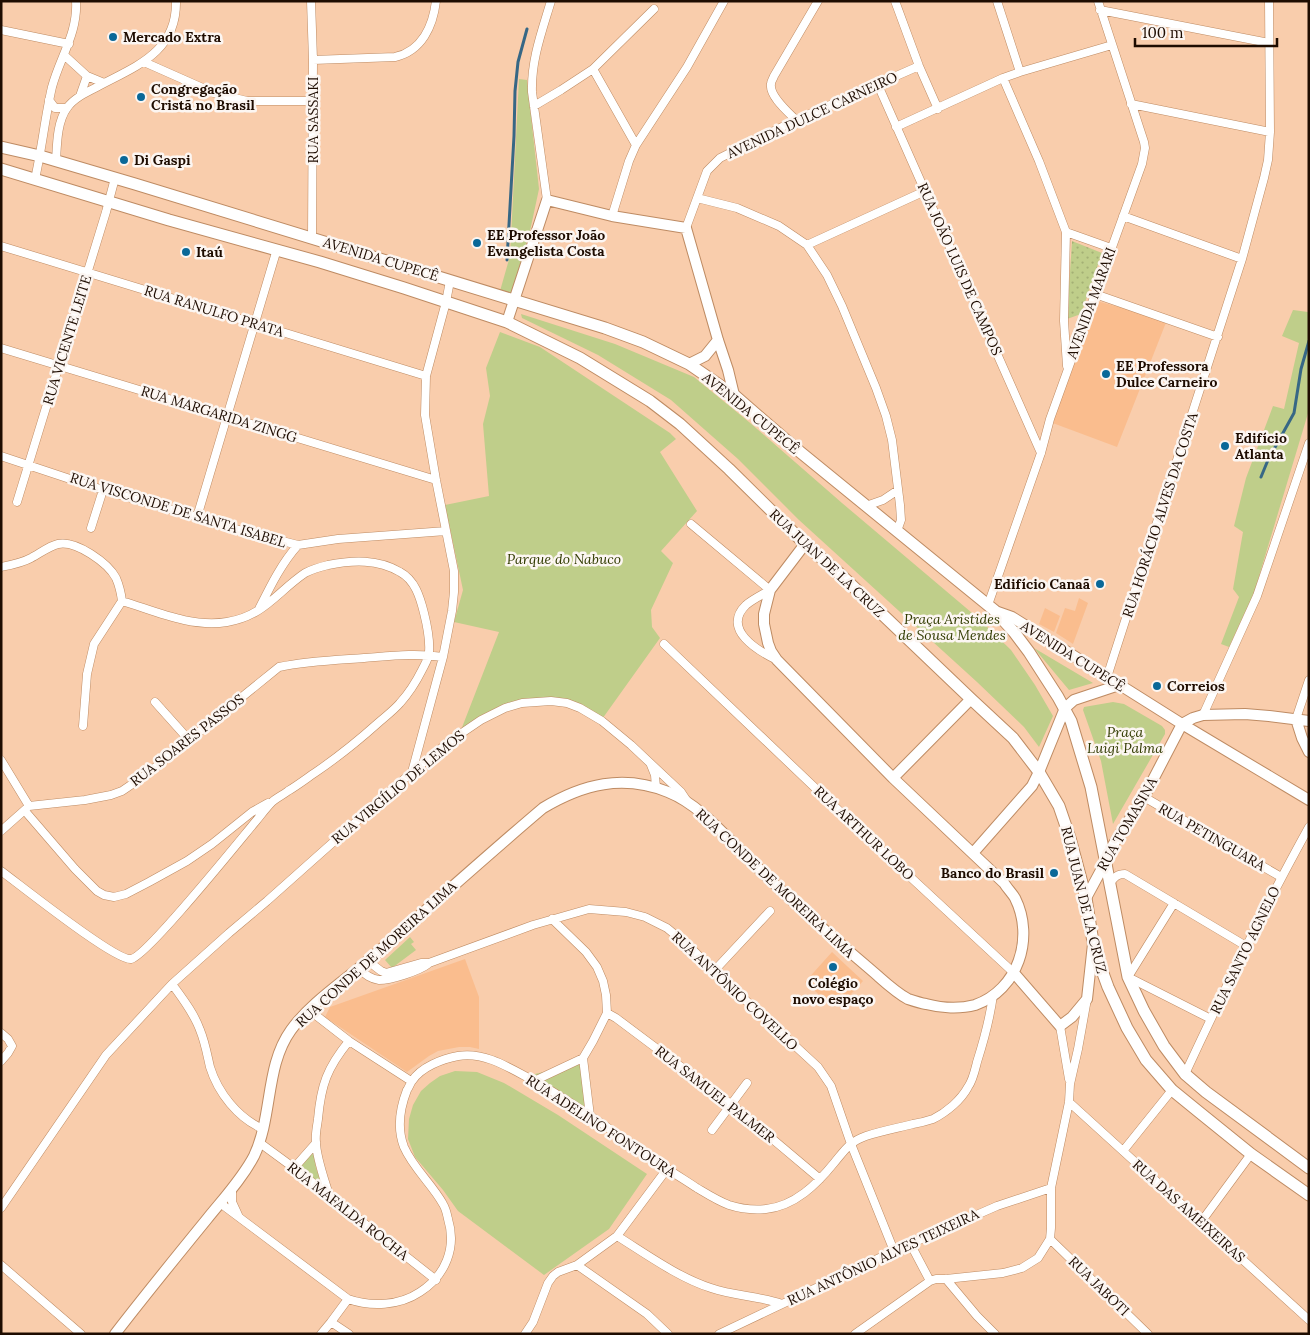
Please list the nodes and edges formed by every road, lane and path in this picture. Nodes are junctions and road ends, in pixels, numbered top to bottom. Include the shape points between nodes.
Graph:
1 (76, 1) edge
2 (176, 1) edge
3 (310, 1) edge
4 (436, 1) edge
5 (551, 1) edge
6 (724, 1) edge
7 (818, 1) edge
8 (895, 1) edge
9 (997, 1) edge
10 (1098, 1) edge
11 (1269, 1) edge
12 (654, 8) dead end
13 (1100, 10) junction
14 (1, 30) edge
15 (1269, 43) junction
16 (69, 44) junction
17 (1112, 45) junction
18 (64, 55) junction
19 (313, 60) junction
20 (144, 62) junction
21 (919, 66) junction
22 (593, 69) junction
23 (1020, 72) junction
24 (87, 76) junction
25 (1004, 78) junction
26 (104, 83) junction
27 (878, 85) junction
28 (80, 96) junction
29 (49, 100) junction
30 (313, 101) junction
31 (1132, 104) junction
32 (534, 106) junction
33 (66, 108) junction
34 (938, 109) junction
35 (796, 120) junction
36 (896, 127) junction
37 (1270, 132) junction
38 (636, 145) junction
39 (1, 147) edge
40 (40, 156) junction
41 (56, 161) junction
42 (1, 169) edge
43 (35, 178) junction
44 (116, 178) junction
45 (925, 190) junction
46 (697, 198) junction
47 (546, 200) junction
48 (108, 202) junction
49 (612, 216) junction
50 (1122, 216) junction
51 (686, 228) junction
52 (1066, 232) junction
53 (312, 238) junction
54 (807, 245) junction
55 (1, 246) edge
56 (1111, 248) junction
57 (277, 249) junction
58 (1242, 259) junction
59 (88, 272) junction
60 (450, 281) junction
61 (1095, 294) junction
62 (514, 301) junction
63 (446, 302) junction
64 (507, 322) junction
65 (254, 324) junction
66 (1218, 337) junction
67 (718, 340) junction
68 (1, 348) edge
69 (689, 364) junction
70 (59, 366) junction
71 (1067, 370) junction
72 (426, 376) junction
73 (734, 395) junction
74 (228, 417) junction
75 (1309, 444) edge
76 (1041, 453) junction
77 (1, 456) edge
78 (29, 464) junction
79 (436, 480) junction
80 (103, 490) junction
81 (898, 490) junction
82 (17, 502) dead end
83 (866, 506) junction
84 (197, 517) junction
85 (691, 524) dead end
86 (91, 528) dead end
87 (446, 531) junction
88 (897, 531) junction
89 (805, 544) junction
90 (298, 545) junction
91 (1, 567) edge
92 (770, 590) junction
93 (122, 601) junction
94 (991, 608) junction
95 (258, 611) junction
96 (664, 644) dead end
97 (429, 655) junction
98 (443, 657) junction
99 (777, 660) junction
100 (1107, 678) junction
101 (1309, 680) edge
102 (1119, 685) junction
103 (1105, 690) junction
104 (971, 699) junction
105 (155, 702) dead end
106 (1064, 708) junction
107 (1203, 715) junction
108 (1296, 719) junction
109 (1309, 721) edge
110 (1182, 724) junction
111 (83, 726) dead end
112 (189, 740) junction
113 (1309, 752) edge
114 (1, 760) edge
115 (650, 763) junction
116 (412, 772) junction
117 (1040, 772) junction
118 (893, 778) junction
119 (656, 788) junction
120 (1144, 797) junction
121 (1309, 800) edge
122 (272, 801) junction
123 (688, 804) junction
124 (27, 809) junction
125 (1309, 827) edge
126 (1, 831) edge
127 (973, 853) junction
128 (1106, 861) junction
129 (1, 871) edge
130 (1281, 877) junction
131 (1110, 884) junction
132 (1086, 898) junction
133 (1174, 903) junction
134 (770, 911) dead end
135 (552, 918) junction
136 (1093, 942) junction
137 (1246, 946) junction
138 (368, 961) junction
139 (429, 962) junction
140 (358, 968) junction
141 (714, 971) junction
142 (1127, 972) junction
143 (1014, 973) junction
144 (1103, 975) junction
145 (1089, 981) junction
146 (172, 984) junction
147 (993, 995) junction
148 (1087, 999) junction
149 (309, 1010) junction
150 (607, 1013) junction
151 (1211, 1020) junction
152 (1060, 1026) junction
153 (1, 1033) edge
154 (349, 1041) junction
155 (583, 1058) junction
156 (1, 1061) edge
157 (1185, 1074) junction
158 (411, 1081) junction
159 (534, 1081) junction
160 (747, 1084) dead end
161 (1070, 1084) junction
162 (1172, 1090) junction
163 (1069, 1102) junction
164 (732, 1105) junction
165 (590, 1116) junction
166 (263, 1129) junction
167 (712, 1130) dead end
168 (260, 1143) junction
169 (316, 1143) junction
170 (850, 1144) junction
171 (1123, 1151) junction
172 (1251, 1154) junction
173 (294, 1168) junction
174 (1309, 1168) edge
175 (667, 1169) junction
176 (820, 1178) junction
177 (1051, 1188) junction
178 (232, 1189) junction
179 (1309, 1195) edge
180 (329, 1196) junction
181 (220, 1203) junction
182 (1, 1208) edge
183 (238, 1217) junction
184 (1201, 1222) junction
185 (617, 1236) junction
186 (1050, 1239) junction
187 (910, 1244) junction
188 (894, 1251) junction
189 (577, 1265) junction
190 (1, 1266) edge
191 (946, 1279) junction
192 (436, 1280) junction
193 (930, 1281) junction
194 (348, 1299) junction
195 (782, 1304) junction
196 (1309, 1320) edge
197 (331, 1322) junction
198 (81, 1334) edge
199 (115, 1334) edge
200 (321, 1334) edge
201 (349, 1334) edge
202 (525, 1334) edge
203 (668, 1334) edge
204 (719, 1334) edge
205 (855, 1334) edge
206 (995, 1334) edge
207 (1148, 1334) edge

1 - 16 street
2 - 20 street via 176,12 167,36
3 - 19 street, RUA SASSAKI
4 - 19 street via 424,38 408,53 396,57
5 - 32 street via 533,68
6 - 38 street via 687,68
7 - 35 street via 771,84 778,102
8 - 21 street
9 - 23 street
10 - 13 street, AVENIDA MARARI
11 - 15 street, RUA HORÁCIO ALVES DA COSTA
12 - 22 street
13 - 15 street
13 - 17 street, AVENIDA MARARI
14 - 16 street
15 - 37 street, RUA HORÁCIO ALVES DA COSTA
16 - 18 street
17 - 23 street
17 - 31 street, AVENIDA MARARI
18 - 24 street
18 - 29 street
19 - 30 street, RUA SASSAKI
20 - 26 street
20 - 30 street via 214,93 247,101
21 - 27 street, AVENIDA DULCE CARNEIRO
21 - 34 street
22 - 32 street
22 - 38 street
23 - 25 street
24 - 26 street
24 - 28 street
25 - 34 street
25 - 52 street
26 - 28 street
27 - 35 street, AVENIDA DULCE CARNEIRO
27 - 36 street, RUA JOÃO LUIS DE CAMPOS
28 - 33 street
29 - 33 street via 54,108
29 - 40 street
30 - 53 street, RUA SASSAKI
31 - 37 street
31 - 50 street, AVENIDA MARARI via 1145,148
32 - 47 street
33 - 41 street via 60,126
34 - 36 street
35 - 46 street, AVENIDA DULCE CARNEIRO via 720,158 706,171
36 - 45 street, RUA JOÃO LUIS DE CAMPOS
37 - 58 street, RUA HORÁCIO ALVES DA COSTA via 1268,160
38 - 49 street
39 - 40 main road, AVENIDA CUPECÊ
40 - 41 main road, AVENIDA CUPECÊ
40 - 43 street
41 - 44 main road, AVENIDA CUPECÊ
42 - 43 main road, AVENIDA CUPECÊ
43 - 48 main road, AVENIDA CUPECÊ
44 - 48 street, RUA VICENTE LEITE
44 - 53 main road, AVENIDA CUPECÊ
45 - 54 street
45 - 76 street, RUA JOÃO LUIS DE CAMPOS
46 - 51 street, AVENIDA DULCE CARNEIRO
46 - 54 street via 759,217
47 - 49 main road
47 - 62 main road
48 - 57 main road, AVENIDA CUPECÊ
48 - 59 street, RUA VICENTE LEITE
49 - 51 main road
50 - 56 street, AVENIDA MARARI
50 - 58 street
51 - 67 main road
52 - 56 street
52 - 71 street via 1064,321
53 - 60 main road, AVENIDA CUPECÊ
54 - 81 street via 842,306 879,395 892,440
55 - 59 street, RUA RANULFO PRATA
56 - 61 street, AVENIDA MARARI
57 - 63 main road, AVENIDA CUPECÊ
57 - 65 street
58 - 66 street, RUA HORÁCIO ALVES DA COSTA
59 - 65 street, RUA RANULFO PRATA
59 - 70 street, RUA VICENTE LEITE
60 - 62 main road, AVENIDA CUPECÊ
60 - 63 street
61 - 66 street
61 - 71 street, AVENIDA MARARI
62 - 64 main road
62 - 69 main road, AVENIDA CUPECÊ via 605,328
63 - 64 main road, RUA JUAN DE LA CRUZ
63 - 72 street
64 - 89 main road, RUA JUAN DE LA CRUZ via 580,358 680,424
65 - 72 street, RUA RANULFO PRATA
65 - 74 street
66 - 100 street, RUA HORÁCIO ALVES DA COSTA
67 - 69 main road via 705,356
67 - 73 main road
68 - 70 street, RUA MARGARIDA ZINGG
69 - 73 main road, AVENIDA CUPECÊ
70 - 74 street, RUA MARGARIDA ZINGG
70 - 78 street, RUA VICENTE LEITE
71 - 76 street, AVENIDA MARARI
72 - 79 street via 425,415
73 - 83 main road, AVENIDA CUPECÊ
74 - 79 street, RUA MARGARIDA ZINGG
74 - 84 street
75 - 107 street via 1257,596
76 - 94 street, AVENIDA MARARI
77 - 78 street, RUA VISCONDE DE SANTA ISABEL
78 - 80 street, RUA VISCONDE DE SANTA ISABEL
78 - 82 street, RUA VICENTE LEITE
79 - 87 street
80 - 84 street, RUA VISCONDE DE SANTA ISABEL
80 - 86 street
81 - 83 street
81 - 88 street via 901,520
83 - 88 main road, AVENIDA CUPECÊ
84 - 90 street, RUA VISCONDE DE SANTA ISABEL
85 - 92 street
87 - 90 street, RUA VISCONDE DE SANTA ISABEL via 338,538
87 - 98 street via 454,571 454,592
88 - 94 main road, AVENIDA CUPECÊ
89 - 92 main road, RUA CONDE DE MOREIRA LIMA
89 - 104 main road, RUA JUAN DE LA CRUZ
90 - 95 street via 283,564
91 - 93 street via 27,560 57,544 76,546 110,569
92 - 99 main road, RUA CONDE DE MOREIRA LIMA via 764,624 768,643
92 - 99 street, RUA CONDE DE MOREIRA LIMA via 746,605 739,615 738,626 745,638
93 - 95 street via 205,623 227,622
93 - 111 street via 94,644 87,674
94 - 100 main road, AVENIDA CUPECÊ via 1012,617
94 - 106 main road via 1029,652
95 - 97 street via 303,575 317,568 355,561 383,565 404,574 418,592 426,620
96 - 143 street, RUA ARTHUR LOBO
97 - 98 street
97 - 112 street, RUA SOARES PASSOS via 405,654 279,667
97 - 122 street via 399,704 325,765
98 - 116 street
99 - 118 main road, RUA CONDE DE MOREIRA LIMA
100 - 102 main road, AVENIDA CUPECÊ
100 - 103 main road
101 - 108 street
102 - 103 main road
102 - 110 main road, AVENIDA CUPECÊ
103 - 106 main road via 1074,700
104 - 117 main road, RUA JUAN DE LA CRUZ via 1013,738
104 - 118 main road
105 - 112 street
106 - 117 main road
106 - 128 main road via 1091,787
107 - 108 main road via 1245,714
107 - 110 main road
108 - 109 main road
108 - 113 main road
110 - 120 main road, RUA TOMASINA
110 - 121 main road, AVENIDA CUPECÊ
112 - 124 street, RUA SOARES PASSOS via 147,774 111,796
114 - 124 street
115 - 116 street, RUA VIRGÍLIO DE LEMOS via 602,721 580,708 559,701 537,701 491,713
115 - 119 street
115 - 123 street, RUA VIRGÍLIO DE LEMOS via 681,792
116 - 146 street, RUA VIRGÍLIO DE LEMOS
117 - 127 main road via 1032,786
117 - 132 main road, RUA JUAN DE LA CRUZ via 1059,806
118 - 127 main road, RUA CONDE DE MOREIRA LIMA
119 - 123 main road, RUA CONDE DE MOREIRA LIMA
119 - 138 main road, RUA CONDE DE MOREIRA LIMA via 607,783 582,788 543,808
120 - 128 main road, RUA TOMASINA
120 - 130 street, RUA PETINGUARA
122 - 124 street via 252,812 188,861 126,894 114,897 97,890 75,869
122 - 129 street via 192,898 133,958 119,956
123 - 147 main road, RUA CONDE DE MOREIRA LIMA via 710,820 851,954 908,999 948,1008 976,1004
124 - 126 street
125 - 130 street, RUA SANTO AGNELO
127 - 143 main road, RUA CONDE DE MOREIRA LIMA via 1015,898 1023,928 1023,944
128 - 131 main road
128 - 132 main road, RUA TOMASINA
130 - 137 street, RUA SANTO AGNELO
131 - 133 street, RUA TOMASINA via 1115,876 1125,874
131 - 142 main road
132 - 136 main road, RUA JUAN DE LA CRUZ
133 - 137 street, RUA TOMASINA
133 - 142 street via 1137,964
134 - 141 street
135 - 139 street, RUA ANTÔNIO COVELLO
135 - 141 street, RUA ANTÔNIO COVELLO via 590,909 645,917 667,928
135 - 150 street via 597,967 603,981
136 - 144 main road, RUA JUAN DE LA CRUZ
136 - 145 main road
137 - 151 street, RUA SANTO AGNELO
138 - 139 street, RUA ANTÔNIO COVELLO via 386,972
138 - 140 main road, RUA CONDE DE MOREIRA LIMA
139 - 140 street, RUA ANTÔNIO COVELLO via 416,970 379,980
140 - 149 main road, RUA CONDE DE MOREIRA LIMA
141 - 170 street, RUA ANTÔNIO COVELLO via 818,1067 831,1086
142 - 151 street
142 - 157 main road via 1144,1011
143 - 147 main road, RUA CONDE DE MOREIRA LIMA
143 - 152 main road, RUA ARTHUR LOBO
144 - 145 main road
144 - 162 main road, RUA JUAN DE LA CRUZ via 1126,1028 1146,1060
145 - 148 main road
146 - 166 street via 200,1027 213,1075 223,1093 243,1117
146 - 182 street, RUA VIRGÍLIO DE LEMOS via 106,1056
147 - 170 street via 975,1072 957,1102 932,1119
148 - 152 main road
148 - 161 street
149 - 154 street
149 - 166 main road, RUA CONDE DE MOREIRA LIMA via 281,1047
150 - 155 street
150 - 164 street, RUA SAMUEL PALMER
151 - 157 street, RUA SANTO AGNELO
152 - 161 street
153 - 156 street via 12,1046
154 - 158 street
154 - 169 street via 328,1070 323,1084
155 - 159 street
155 - 165 street
157 - 174 main road
158 - 159 street, RUA ADELINO FONTOURA via 437,1063 474,1055 508,1067
158 - 192 street via 402,1104 400,1127 404,1145 444,1205 450,1226 451,1246
159 - 165 street, RUA ADELINO FONTOURA
160 - 164 street
161 - 163 street
162 - 171 street
162 - 172 main road, RUA JUAN DE LA CRUZ
163 - 171 street, RUA DAS AMEIXEIRAS
163 - 177 street
164 - 167 street
164 - 176 street, RUA SAMUEL PALMER
165 - 175 street, RUA ADELINO FONTOURA
166 - 168 main road, RUA CONDE DE MOREIRA LIMA
168 - 173 street, RUA MAFALDA ROCHA
168 - 178 main road, RUA CONDE DE MOREIRA LIMA
169 - 173 street
169 - 180 street
170 - 176 street, RUA ADELINO FONTOURA
170 - 188 street, RUA ANTÔNIO COVELLO
171 - 184 street, RUA DAS AMEIXEIRAS
172 - 179 main road, RUA JUAN DE LA CRUZ
172 - 184 street
173 - 180 street, RUA MAFALDA ROCHA
175 - 176 street, RUA ADELINO FONTOURA via 714,1199 752,1209 778,1207 792,1202
175 - 185 street
177 - 186 street
177 - 187 street, RUA ANTÔNIO ALVES TEIXEIRA via 997,1206
178 - 181 main road, RUA CONDE DE MOREIRA LIMA
178 - 183 street via 232,1202
180 - 192 street, RUA MAFALDA ROCHA
181 - 183 street
181 - 199 main road, RUA CONDE DE MOREIRA LIMA
183 - 194 street
184 - 196 street, RUA DAS AMEIXEIRAS
185 - 189 street
185 - 195 street via 704,1286
186 - 191 street via 1038,1258 1022,1268
186 - 207 street, RUA JABOTI
187 - 188 street, RUA ANTÔNIO ALVES TEIXEIRA
187 - 193 street
188 - 195 street, RUA ANTÔNIO ALVES TEIXEIRA
189 - 202 street via 553,1276
189 - 203 street via 647,1314
190 - 198 street
191 - 193 street
191 - 206 street
192 - 194 street via 421,1292 396,1302 362,1304
193 - 205 street
194 - 197 street
195 - 204 street, RUA ANTÔNIO ALVES TEIXEIRA
197 - 200 street
197 - 201 street

